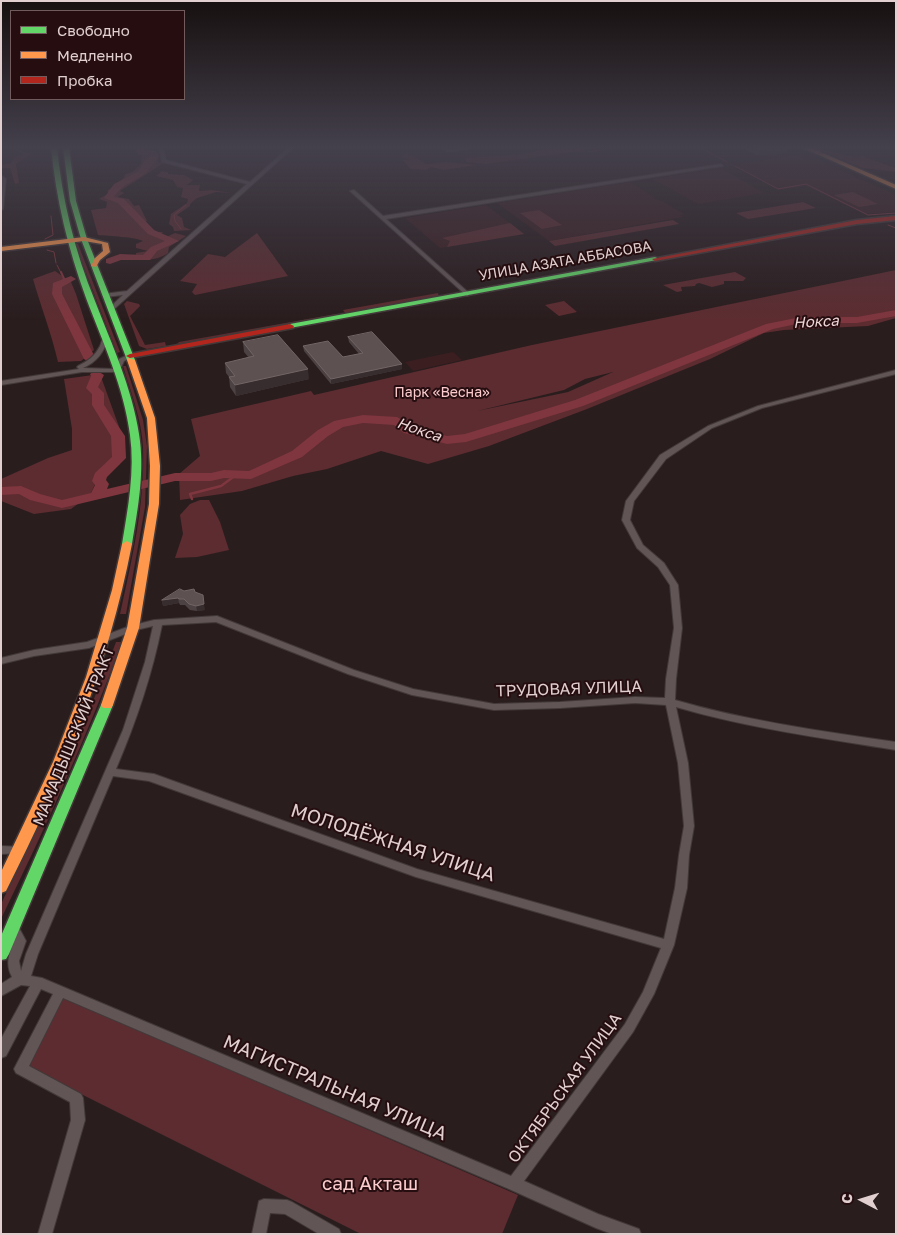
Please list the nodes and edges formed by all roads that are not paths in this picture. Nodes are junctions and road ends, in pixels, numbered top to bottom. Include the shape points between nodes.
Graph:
1 (61, 205) edge
2 (74, 205) edge
3 (229, 205) edge
4 (367, 205) edge
5 (467, 205) edge
6 (382, 218) junction
7 (896, 218) edge
8 (67, 226) junction
9 (84, 239) junction
10 (70, 241) junction
11 (44, 244) junction
12 (1, 249) edge
13 (94, 266) junction
14 (129, 293) junction
15 (467, 294) junction
16 (105, 295) junction
17 (111, 309) junction
18 (106, 337) junction
19 (124, 341) junction
20 (152, 352) junction
21 (130, 356) junction
22 (117, 371) junction
23 (62, 372) junction
24 (896, 372) edge
25 (138, 377) junction
26 (1, 382) edge
27 (158, 623) junction
28 (133, 628) junction
29 (106, 639) junction
30 (1, 661) edge
31 (670, 702) junction
32 (896, 746) edge
33 (109, 772) junction
34 (1, 850) edge
35 (20, 850) junction
36 (1, 888) edge
37 (13, 927) junction
38 (668, 945) junction
39 (1, 954) edge
40 (28, 980) junction
41 (1, 991) edge
42 (60, 992) junction
43 (1, 1052) edge
44 (514, 1184) junction
45 (45, 1234) edge
46 (259, 1234) edge
47 (334, 1234) edge
48 (634, 1234) edge

1 - 8 main road, МАМАДЫШСКИЙ ТРАКТ
2 - 9 main road, МАМАДЫШСКИЙ ТРАКТ
3 - 14 street
4 - 6 street
5 - 6 street
6 - 15 street
7 - 15 main road, УЛИЦА АЗАТА АББАСОВА via 840,225
8 - 10 main road, МАМАДЫШСКИЙ ТРАКТ
8 - 11 main road via 58,237
9 - 10 main road
9 - 13 main road, МАМАДЫШСКИЙ ТРАКТ
9 - 13 main road via 107,244 108,252 97,259
10 - 11 main road
10 - 18 main road, МАМАДЫШСКИЙ ТРАКТ
11 - 12 main road
13 - 16 main road, МАМАДЫШСКИЙ ТРАКТ
14 - 16 street
14 - 17 street
15 - 20 main road, УЛИЦА АЗАТА АББАСОВА
16 - 17 main road, МАМАДЫШСКИЙ ТРАКТ
17 - 19 main road, МАМАДЫШСКИЙ ТРАКТ
18 - 22 main road, МАМАДЫШСКИЙ ТРАКТ
18 - 23 street via 95,359
19 - 20 main road via 136,349
19 - 21 main road, МАМАДЫШСКИЙ ТРАКТ
20 - 21 main road, УЛИЦА АЗАТА АББАСОВА
20 - 25 main road via 138,364
21 - 22 street via 121,360
21 - 25 main road, МАМАДЫШСКИЙ ТРАКТ
22 - 23 street
22 - 29 main road, МАМАДЫШСКИЙ ТРАКТ via 133,424 136,468 123,570
23 - 26 street
24 - 31 street, ОКТЯБРЬСКАЯ УЛИЦА via 760,407 710,427 663,457 630,501 626,520 640,546 661,566 674,585 678,628
25 - 28 main road, МАМАДЫШСКИЙ ТРАКТ via 151,418 155,466 154,504
27 - 28 street, ТРУДОВАЯ УЛИЦА
27 - 31 street, ТРУДОВАЯ УЛИЦА via 217,619 351,672 412,692 494,707 635,700
27 - 33 street via 150,662 128,730
28 - 29 street, ТРУДОВАЯ УЛИЦА
28 - 37 main road, МАМАДЫШСКИЙ ТРАКТ via 110,700
29 - 30 street, ТРУДОВАЯ УЛИЦА
29 - 35 main road, МАМАДЫШСКИЙ ТРАКТ via 80,715
31 - 32 street, ТРУДОВАЯ УЛИЦА via 780,728
31 - 38 street, ОКТЯБРЬСКАЯ УЛИЦА via 683,763 689,826 681,888
33 - 38 street, МОЛОДЁЖНАЯ УЛИЦА via 150,777 416,873
33 - 40 street via 32,954
34 - 35 street
35 - 36 main road, МАМАДЫШСКИЙ ТРАКТ
37 - 39 main road, МАМАДЫШСКИЙ ТРАКТ
37 - 40 street via 20,941 12,961 13,969
38 - 44 street, ОКТЯБРЬСКАЯ УЛИЦА via 648,994 629,1028
40 - 41 street
40 - 42 street, МАГИСТРАЛЬНАЯ УЛИЦА
40 - 43 street
42 - 44 street, МАГИСТРАЛЬНАЯ УЛИЦА
42 - 45 street via 20,1069 76,1098 78,1120
44 - 48 street, МАГИСТРАЛЬНАЯ УЛИЦА via 596,1221
46 - 47 street via 264,1206 287,1207

